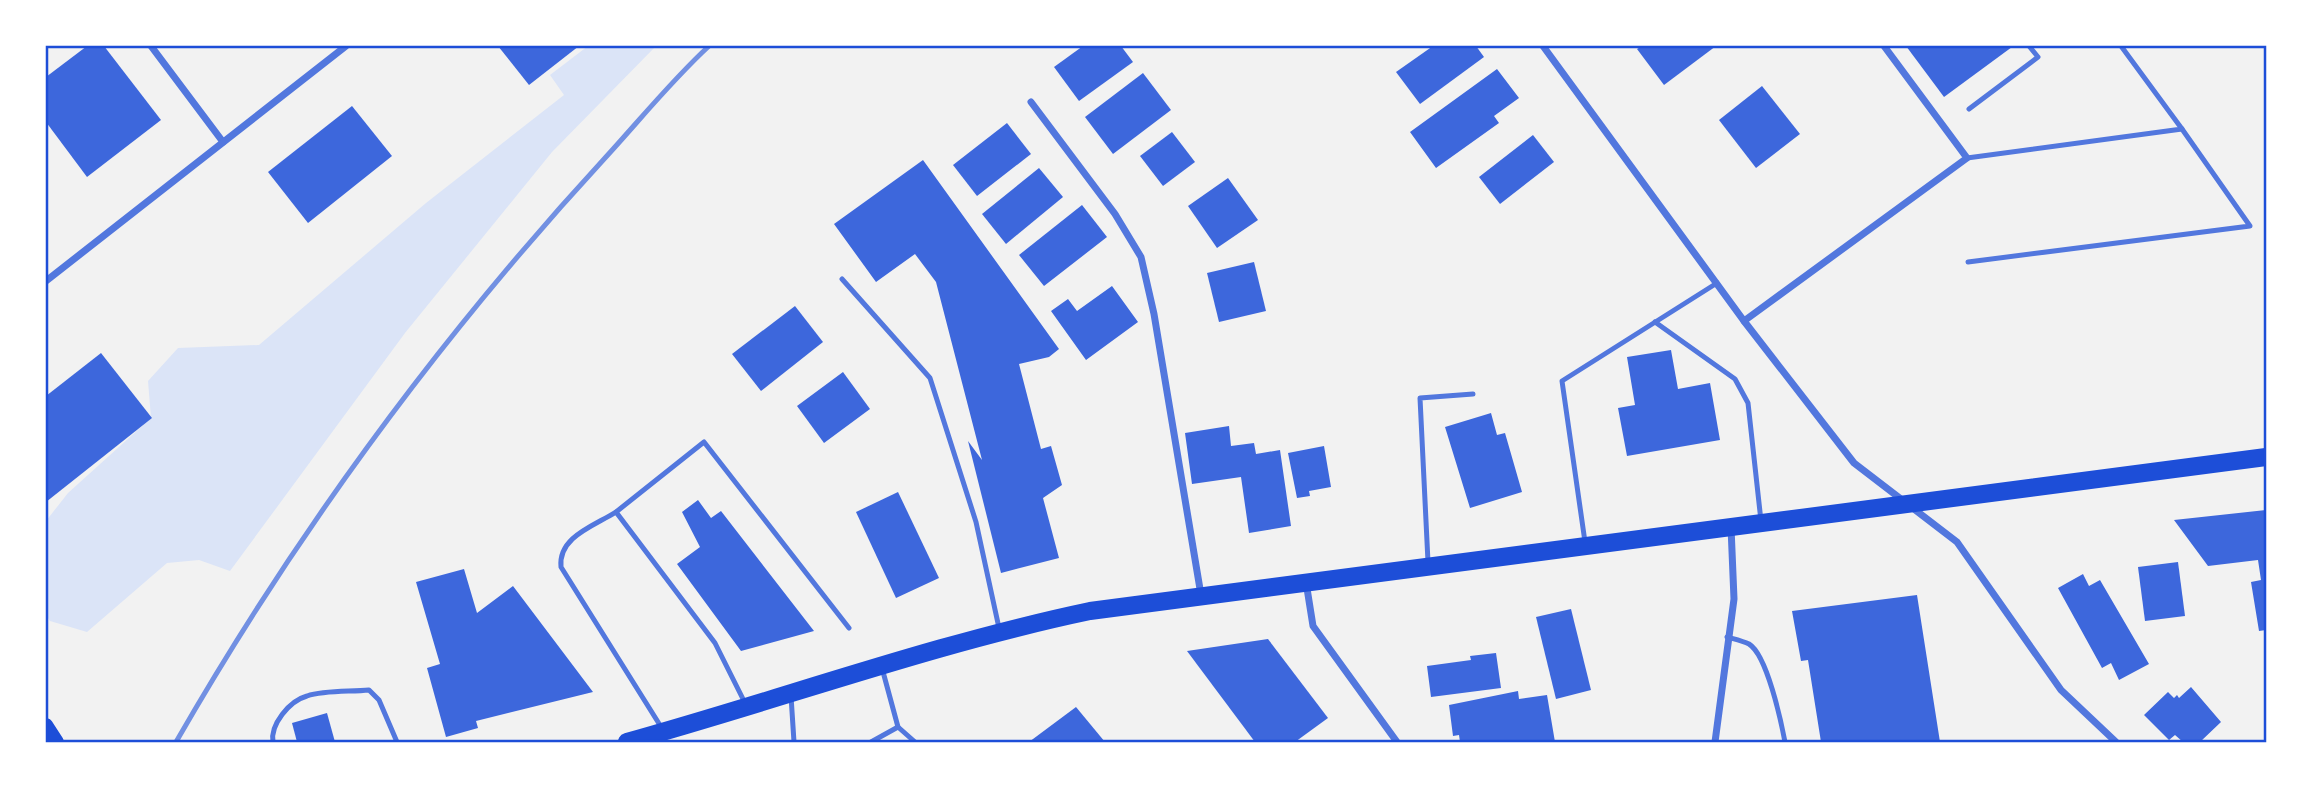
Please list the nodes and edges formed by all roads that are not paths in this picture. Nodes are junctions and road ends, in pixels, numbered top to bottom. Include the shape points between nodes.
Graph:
1 (150, 46) edge
2 (346, 46) edge
3 (1544, 46) edge
4 (1884, 46) edge
5 (2029, 46) edge
6 (2121, 46) edge
7 (1031, 102) dead end
8 (1969, 109) dead end
9 (2182, 129) junction
10 (223, 142) junction
11 (1967, 158) junction
12 (1968, 262) dead end
13 (842, 279) dead end
14 (46, 281) edge
15 (1717, 283) junction
16 (1744, 321) junction
17 (1655, 322) junction
18 (1473, 394) dead end
19 (2266, 457) edge
20 (1907, 503) junction
21 (616, 512) junction
22 (1761, 522) junction
23 (1731, 526) junction
24 (1585, 545) junction
25 (1429, 565) junction
26 (1306, 581) junction
27 (1201, 595) junction
28 (849, 628) dead end
29 (999, 631) junction
30 (1727, 637) junction
31 (881, 664) junction
32 (791, 693) junction
33 (746, 706) junction
34 (46, 725) edge
35 (898, 727) junction
36 (667, 737) edge
37 (57, 743) edge
38 (272, 743) edge
39 (397, 743) edge
40 (627, 743) edge
41 (794, 743) edge
42 (871, 743) edge
43 (915, 743) edge
44 (1397, 743) edge
45 (1715, 743) edge
46 (1786, 743) edge
47 (2116, 743) edge

1 - 10 street
2 - 10 street
3 - 15 street
4 - 11 street
5 - 8 lane via 2038,57
6 - 9 lane
7 - 27 street via 1115,214 1141,257
9 - 11 lane
9 - 12 lane via 2250,226
10 - 14 street
11 - 16 street
13 - 29 lane via 930,378 976,522
15 - 16 street
15 - 17 lane
16 - 20 street via 1854,463
17 - 22 lane via 1735,379 1748,403
17 - 24 lane via 1562,381
18 - 25 lane via 1420,398
19 - 20 main road
20 - 22 main road
20 - 47 street via 1957,542 2061,690
21 - 28 lane via 704,442
21 - 33 lane via 715,643
21 - 36 lane via 565,544 560,554 562,567
22 - 23 main road
23 - 24 main road
23 - 30 street via 1734,599
24 - 25 main road
25 - 26 main road
26 - 27 main road
26 - 44 street via 1313,626
27 - 29 main road via 1090,611
29 - 31 main road
30 - 45 street
30 - 46 lane via 1749,644 1758,654
31 - 32 main road
31 - 35 lane
32 - 33 main road
32 - 41 lane
33 - 36 main road
34 - 37 main road
35 - 42 lane
35 - 43 lane
36 - 40 main road
38 - 39 lane via 271,733 281,716 306,696 369,690 379,700

